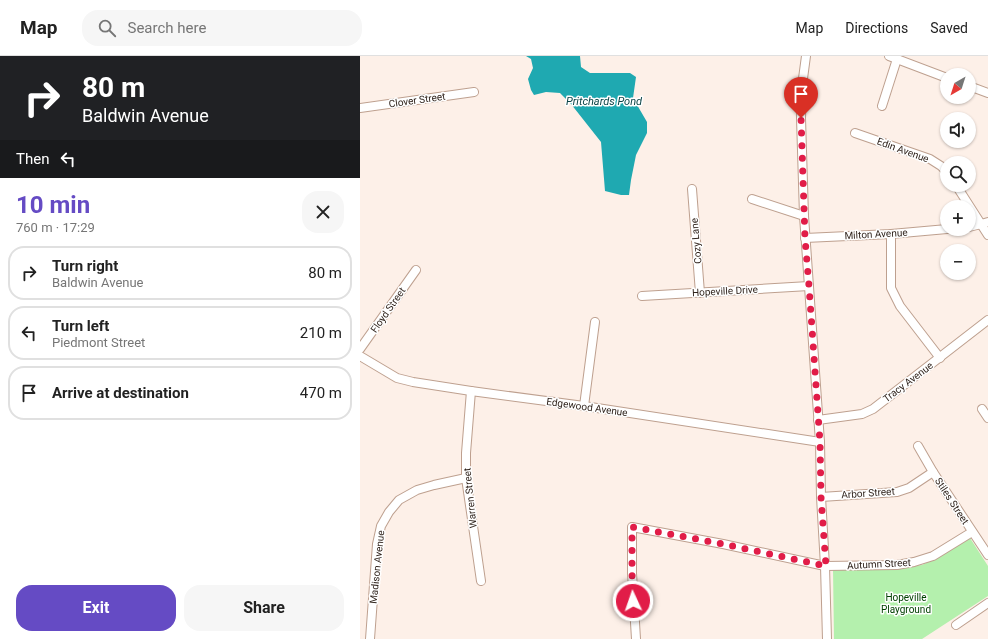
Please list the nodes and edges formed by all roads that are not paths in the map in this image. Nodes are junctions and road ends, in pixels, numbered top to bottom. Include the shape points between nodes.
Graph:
1 (806, 56) edge
2 (893, 58) edge
3 (940, 75) edge
4 (976, 89) edge
5 (474, 92) dead end
6 (988, 93) edge
7 (882, 106) dead end
8 (360, 108) edge
9 (855, 133) dead end
10 (940, 165) edge
11 (692, 189) dead end
12 (961, 192) edge
13 (752, 199) dead end
14 (804, 216) junction
15 (985, 223) edge
16 (940, 230) edge
17 (891, 234) junction
18 (988, 235) edge
19 (805, 238) junction
20 (416, 270) dead end
21 (809, 286) junction
22 (700, 293) junction
23 (642, 296) dead end
24 (988, 320) edge
25 (595, 322) dead end
26 (360, 349) edge
27 (360, 356) edge
28 (940, 358) junction
29 (471, 391) junction
30 (584, 406) junction
31 (982, 409) dead end
32 (988, 418) edge
33 (818, 420) junction
34 (820, 442) junction
35 (918, 446) dead end
36 (933, 472) junction
37 (466, 478) junction
38 (821, 497) junction
39 (972, 532) junction
40 (988, 555) edge
41 (826, 566) junction
42 (481, 581) dead end
43 (988, 603) edge
44 (956, 626) dead end
45 (370, 639) edge
46 (636, 639) edge
47 (827, 639) edge

1 - 14 street via 801,118
2 - 3 street
2 - 7 street
4 - 6 street
5 - 8 street, Clover Street
9 - 10 street, Edin Avenue
11 - 22 street, Cozy Lane
12 - 15 street
13 - 14 street
14 - 19 street
15 - 18 street
16 - 17 street, Milton Avenue
17 - 19 street, Milton Avenue
17 - 28 street via 891,288 900,306
19 - 21 street
20 - 26 street, Floyd Street
21 - 22 street, Hopeville Drive
21 - 33 street
22 - 23 street, Hopeville Drive
24 - 28 street, Tracy Avenue
25 - 30 street
27 - 29 street, Edgewood Avenue via 396,378
28 - 33 street, Tracy Avenue via 873,409 862,414
29 - 30 street, Edgewood Avenue
29 - 37 street, Warren Street
30 - 34 street, Edgewood Avenue
31 - 32 street
33 - 34 street
34 - 38 street
35 - 36 street, Stiles Street
36 - 38 street, Arbor Street via 909,488 897,492
36 - 39 street, Stiles Street
37 - 42 street, Warren Street
37 - 45 street, Madison Avenue via 417,490 399,500 389,512 381,526 377,544
38 - 41 street
39 - 40 street, Stiles Street
39 - 41 street, Autumn Street via 933,556 914,562 897,565
41 - 46 street, Autumn Street via 632,527
41 - 47 street
43 - 44 street

